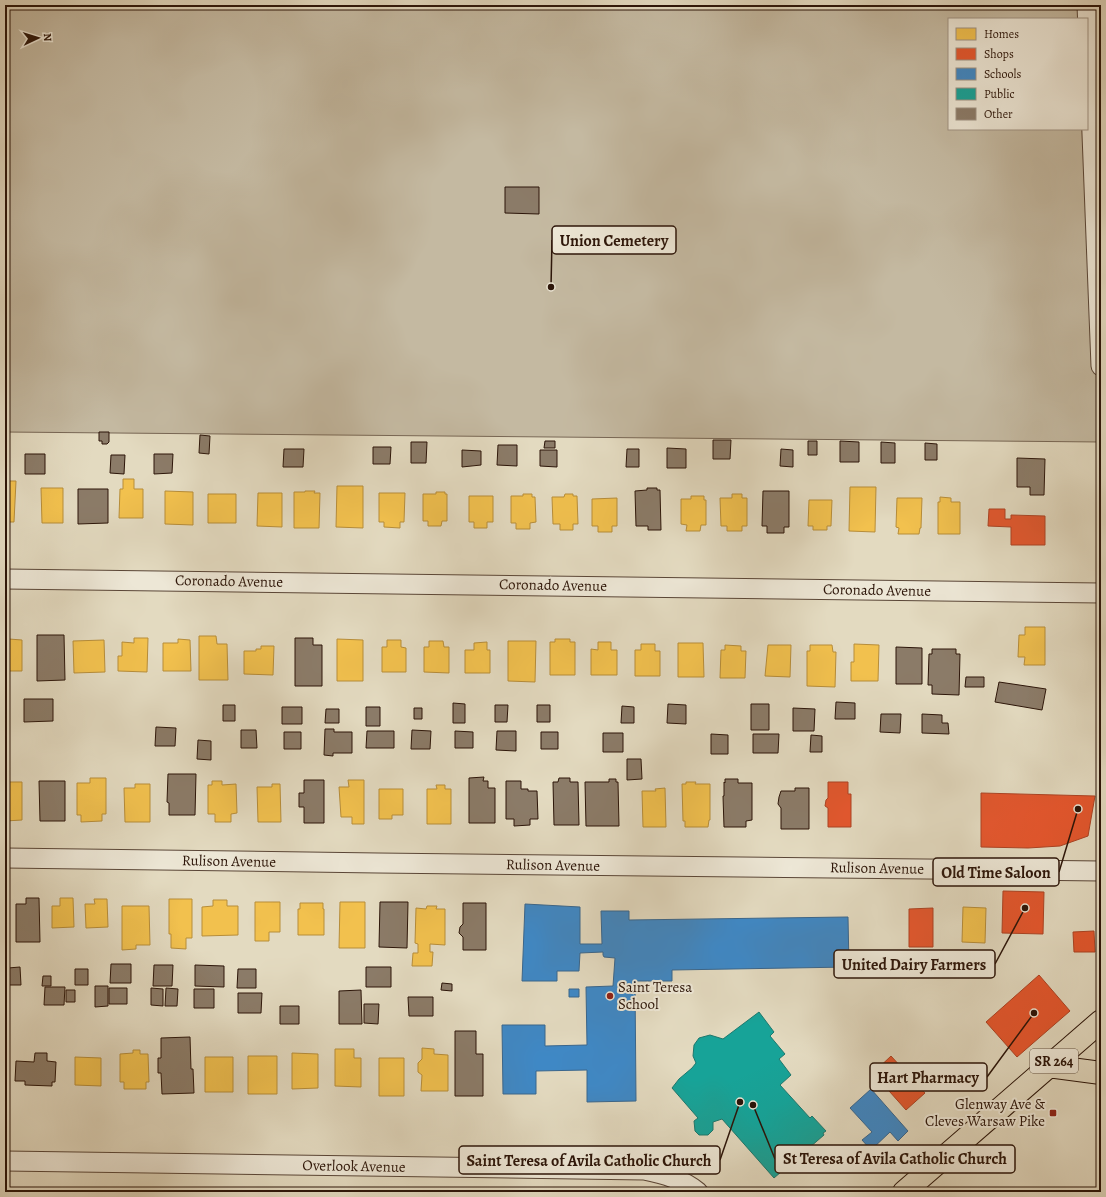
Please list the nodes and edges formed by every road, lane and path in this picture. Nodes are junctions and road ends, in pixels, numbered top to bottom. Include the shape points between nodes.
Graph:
1 (1087, 5) edge
2 (1088, 18) edge
3 (1088, 31) edge
4 (1101, 366) edge
5 (5, 579) edge
6 (1101, 593) edge
7 (5, 858) edge
8 (1101, 871) edge
9 (1101, 1022) edge
10 (1048, 1066) junction
11 (1101, 1073) edge
12 (5, 1161) edge
13 (698, 1192) edge
14 (904, 1192) edge

1 - 2 street
3 - 4 street
5 - 6 street, Coronado Avenue
7 - 8 street, Rulison Avenue
9 - 10 main road, SR 264
10 - 11 main road
10 - 14 main road, SR 264
12 - 13 street, Overlook Avenue via 644,1170 665,1174

